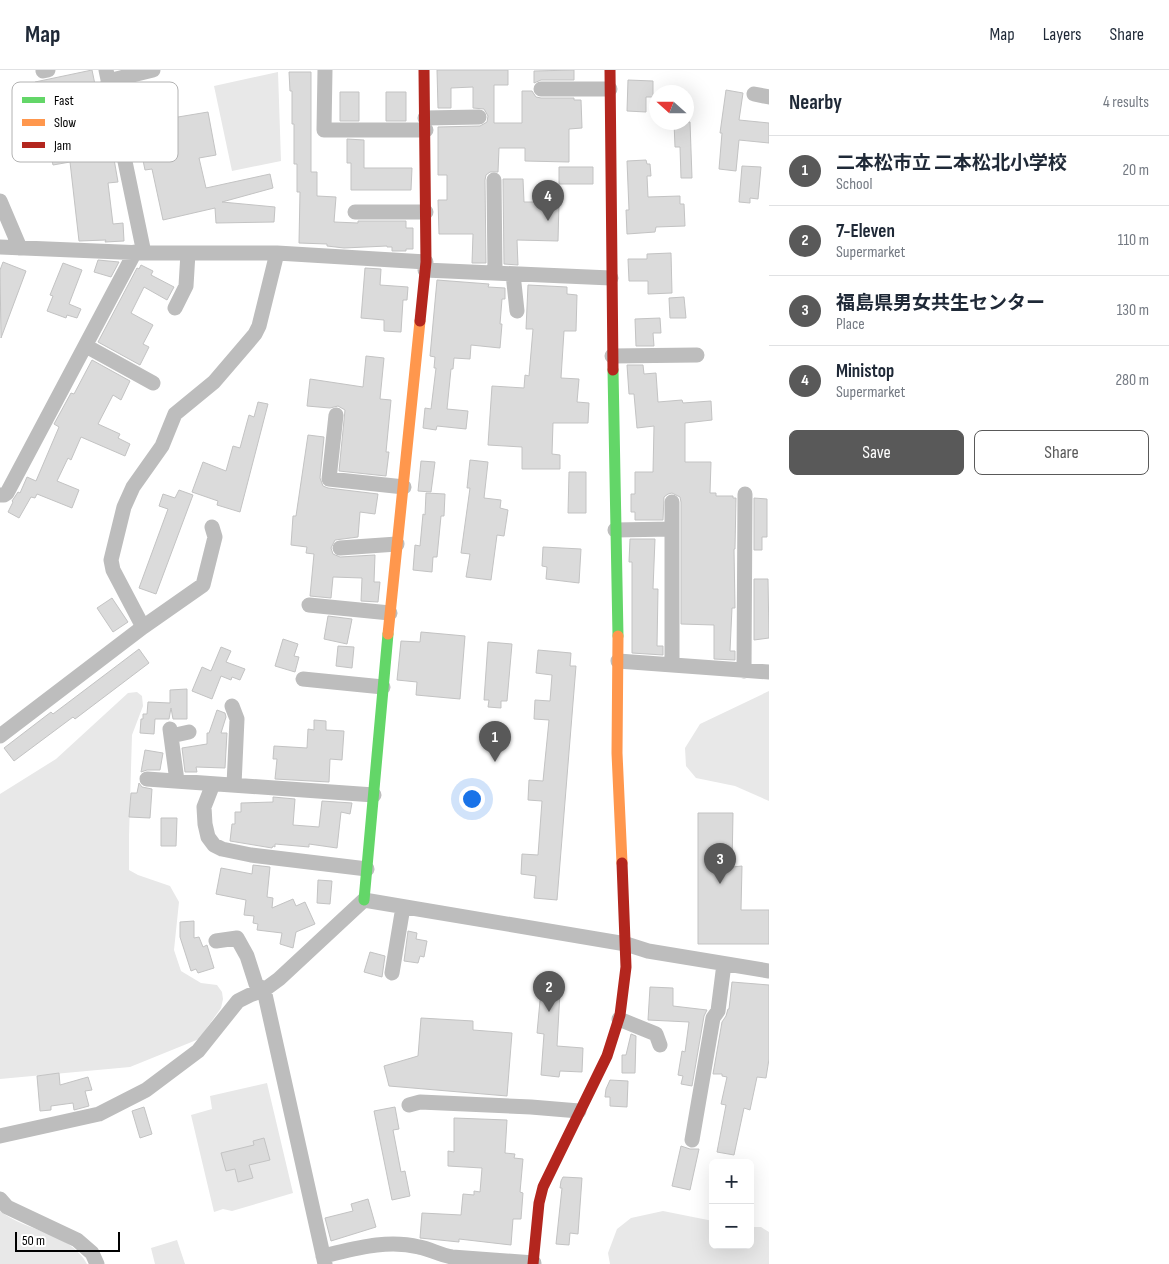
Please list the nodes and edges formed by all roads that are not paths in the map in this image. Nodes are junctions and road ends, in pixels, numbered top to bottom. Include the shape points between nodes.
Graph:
1 (153, 70) edge
2 (325, 70) edge
3 (424, 70) edge
4 (610, 70) edge
5 (107, 75) edge
6 (541, 89) dead end
7 (610, 89) junction
8 (754, 94) dead end
9 (769, 97) edge
10 (479, 117) dead end
11 (426, 124) junction
12 (124, 162) edge
13 (494, 180) dead end
14 (0, 200) edge
15 (355, 212) dead end
16 (426, 212) junction
17 (0, 247) edge
18 (20, 248) junction
19 (140, 252) junction
20 (188, 253) junction
21 (277, 253) junction
22 (425, 266) junction
23 (495, 273) junction
24 (513, 274) junction
25 (611, 278) junction
26 (175, 308) dead end
27 (517, 311) dead end
28 (86, 346) junction
29 (698, 355) dead end
30 (612, 356) junction
31 (153, 383) dead end
32 (336, 415) dead end
33 (404, 487) junction
34 (745, 494) dead end
35 (0, 495) edge
36 (672, 502) dead end
37 (212, 527) dead end
38 (672, 529) junction
39 (615, 530) junction
40 (397, 544) junction
41 (340, 548) dead end
42 (309, 605) dead end
43 (390, 613) junction
44 (143, 627) junction
45 (618, 661) junction
46 (672, 664) junction
47 (744, 671) junction
48 (769, 672) edge
49 (302, 679) dead end
50 (383, 687) junction
51 (232, 706) dead end
52 (189, 732) dead end
53 (0, 736) edge
54 (148, 779) dead end
55 (178, 781) junction
56 (213, 784) junction
57 (234, 785) junction
58 (374, 795) junction
59 (367, 869) junction
60 (364, 900) junction
61 (403, 907) junction
62 (216, 941) dead end
63 (626, 944) junction
64 (724, 964) junction
65 (769, 971) edge
66 (392, 973) dead end
67 (264, 990) junction
68 (619, 1019) junction
69 (660, 1045) dead end
70 (409, 1105) dead end
71 (579, 1111) junction
72 (0, 1136) edge
73 (692, 1140) dead end
74 (0, 1199) edge
75 (324, 1260) edge
76 (97, 1264) edge
77 (534, 1264) edge

1 - 5 street
2 - 11 street via 324,130
3 - 11 street
4 - 7 street
6 - 7 street
7 - 25 street
8 - 9 street
10 - 11 street
11 - 16 street
12 - 19 street
13 - 23 street
14 - 18 street
15 - 16 street
16 - 22 street
17 - 18 street
18 - 19 street
19 - 20 street
19 - 28 street
20 - 21 street
20 - 26 street via 186,286
21 - 22 street
21 - 44 street via 259,326 214,382 175,414 162,446 132,487 124,508 111,560 113,570
22 - 23 street
22 - 33 street
23 - 24 street
24 - 25 street
24 - 27 street
25 - 30 street
28 - 31 street
28 - 35 street via 7,493
29 - 30 street
30 - 39 street
32 - 33 street via 329,479
33 - 40 street
34 - 47 street
36 - 38 street
37 - 44 street via 215,537 203,585
38 - 39 street
38 - 46 street
39 - 45 street
40 - 41 street
40 - 43 street
42 - 43 street
43 - 50 street
44 - 53 street
45 - 46 street
45 - 63 street via 617,753
46 - 47 street
47 - 48 street
49 - 50 street
50 - 58 street
51 - 57 street via 237,719
52 - 55 street via 171,732
54 - 55 street
55 - 56 street
56 - 57 street
56 - 59 street via 204,807 208,837 214,845 251,855
57 - 58 street
58 - 59 street
59 - 60 street
60 - 61 street
60 - 67 street
61 - 63 street
61 - 66 street
62 - 67 street via 237,938 256,984
63 - 64 street
63 - 68 street
64 - 65 street
64 - 73 street via 718,1012 713,1018
67 - 72 street via 238,1001 198,1050 146,1090 99,1114
67 - 75 street
68 - 69 street via 656,1034
68 - 71 street via 607,1056
70 - 71 street via 420,1102
71 - 77 street via 543,1187
74 - 76 street via 7,1207 77,1240 92,1253
75 - 77 street via 374,1244 419,1247 452,1257

